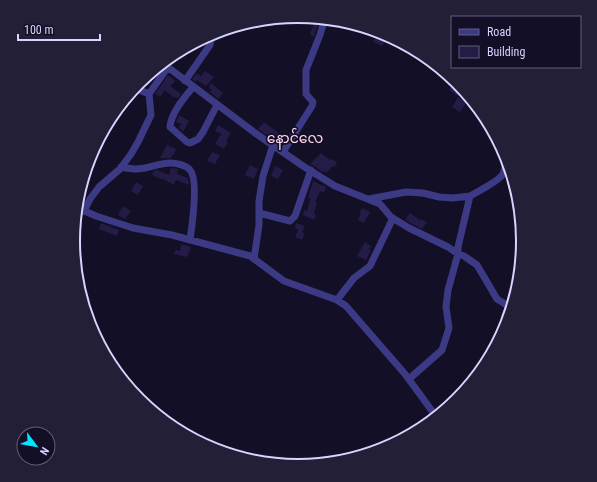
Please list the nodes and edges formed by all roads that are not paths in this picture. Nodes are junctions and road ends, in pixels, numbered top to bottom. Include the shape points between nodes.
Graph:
1 (323, 24) edge
2 (211, 42) edge
3 (167, 67) edge
4 (164, 70) edge
5 (185, 81) junction
6 (192, 86) junction
7 (141, 91) edge
8 (149, 94) junction
9 (217, 105) junction
10 (273, 145) junction
11 (283, 152) junction
12 (121, 167) junction
13 (504, 169) edge
14 (311, 170) junction
15 (470, 196) junction
16 (369, 199) junction
17 (83, 209) edge
18 (82, 210) edge
19 (259, 213) junction
20 (393, 218) junction
21 (190, 240) junction
22 (458, 254) junction
23 (254, 259) junction
24 (337, 300) junction
25 (507, 305) edge
26 (409, 380) junction
27 (433, 412) edge

1 - 11 street via 306,70 306,94 313,102 312,106
2 - 5 street
3 - 5 street
4 - 8 street
5 - 6 street
6 - 9 street
6 - 9 street via 170,123 173,131 187,142 198,139
7 - 8 street
8 - 12 street via 152,115 132,154
9 - 10 street
10 - 11 street
10 - 19 street via 263,176
11 - 14 street
12 - 17 street via 100,187
12 - 21 street via 137,169 171,163 179,164 191,171 194,205
13 - 15 street via 502,175
14 - 16 street via 335,186
14 - 19 street via 292,220
15 - 16 street via 453,198 406,192
15 - 22 street
16 - 20 street via 380,204
18 - 21 street via 133,228
19 - 23 street
20 - 22 street
20 - 24 street via 370,266 354,278
21 - 23 street via 239,252
22 - 25 street via 477,266 497,299
22 - 26 street via 448,290 446,307 449,328 442,350
23 - 24 street via 284,281
24 - 26 street via 346,306
26 - 27 street

